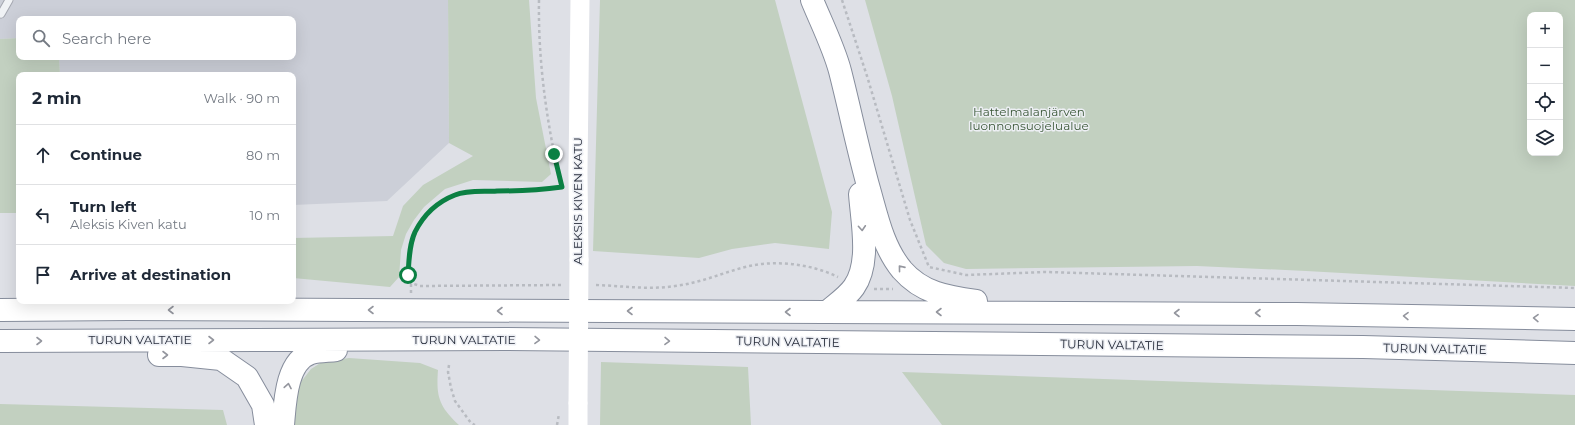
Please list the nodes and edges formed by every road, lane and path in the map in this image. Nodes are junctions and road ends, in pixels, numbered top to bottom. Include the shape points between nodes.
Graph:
1 (9, 0) edge
2 (539, 0) edge
3 (580, 0) edge
4 (812, 0) edge
5 (842, 0) edge
6 (1, 14) edge
7 (857, 147) junction
8 (562, 187) junction
9 (562, 195) dead end
10 (922, 274) junction
11 (564, 285) dead end
12 (594, 285) dead end
13 (855, 286) junction
14 (1575, 288) edge
15 (0, 310) edge
16 (827, 312) junction
17 (1048, 312) junction
18 (1575, 319) edge
19 (506, 339) junction
20 (0, 341) edge
21 (1575, 353) edge
22 (0, 355) edge
23 (449, 365) dead end
24 (266, 425) edge
25 (283, 425) edge
26 (475, 425) edge
27 (578, 425) edge

1 - 6 lane
2 - 8 path, ALEKSIS KIVEN KATU via 538,19 544,92
3 - 27 main road, ALEKSIS KIVEN KATU, bridge
4 - 7 highway via 839,69
5 - 10 path via 910,220
10 -> 7 highway via 902,270 890,253 879,227
7 -> 13 highway via 864,259
8 - 9 path, ALEKSIS KIVEN KATU
8 - 11 path via 470,192 443,201 430,211 414,234 408,275 411,283 420,286
10 - 13 path via 902,289 863,289
10 - 14 path via 1046,272
10 - 17 highway via 926,289 945,297
12 - 13 path via 661,288 691,284 749,266 794,264 827,272
13 - 16 highway
16 -> 15 highway
17 -> 16 highway
18 -> 17 highway
20 -> 19 highway, TURUN VALTATIE
19 -> 21 highway, TURUN VALTATIE via 1363,347
25 -> 19 highway via 288,380 301,360 311,353 350,348 391,348
22 -> 24 highway via 182,355 221,360 247,377 263,405
23 - 26 path via 448,372 455,401

